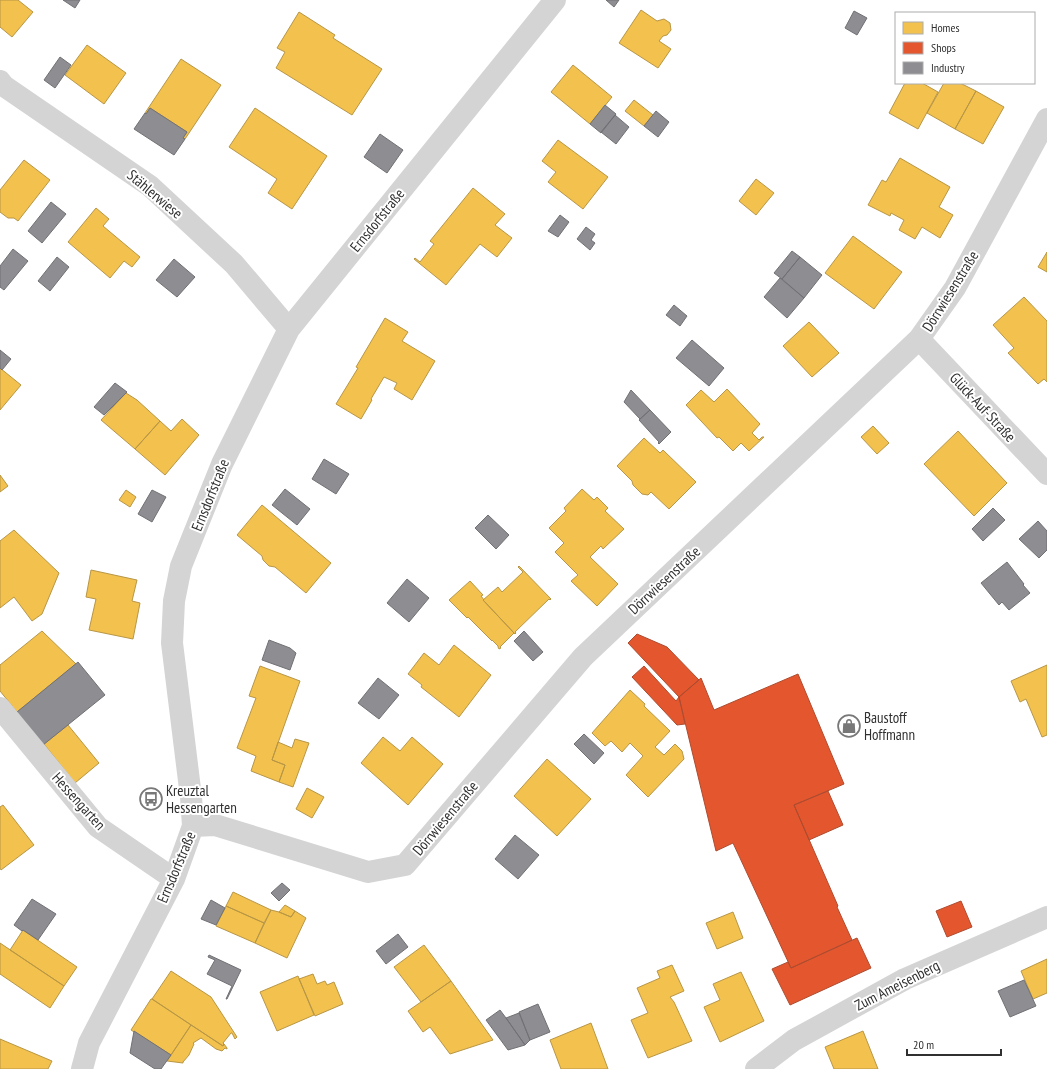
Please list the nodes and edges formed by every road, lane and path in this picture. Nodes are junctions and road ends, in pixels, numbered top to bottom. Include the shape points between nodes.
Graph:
1 (555, 0) edge
2 (0, 81) edge
3 (1047, 119) edge
4 (289, 329) junction
5 (919, 339) junction
6 (1047, 474) edge
7 (0, 708) edge
8 (193, 826) junction
9 (174, 879) junction
10 (1047, 917) edge
11 (82, 1069) edge
12 (756, 1069) edge

1 - 4 street, Ernsdorfstraße
2 - 4 street, Stählerwiese via 150,186 234,264
3 - 5 street, Dörrwiesenstraße via 956,288
4 - 8 street, Ernsdorfstraße via 222,464 181,566 174,601 172,643
5 - 6 street, Glück-Auf-Straße
5 - 8 street, Dörrwiesenstraße via 583,657 405,865 368,872 215,825
7 - 9 street, Hessengarten via 98,827
8 - 9 street, Ernsdorfstraße
9 - 11 street, Ernsdorfstraße via 89,1043
10 - 12 street, Zum Ameisenberg via 905,979 794,1040

